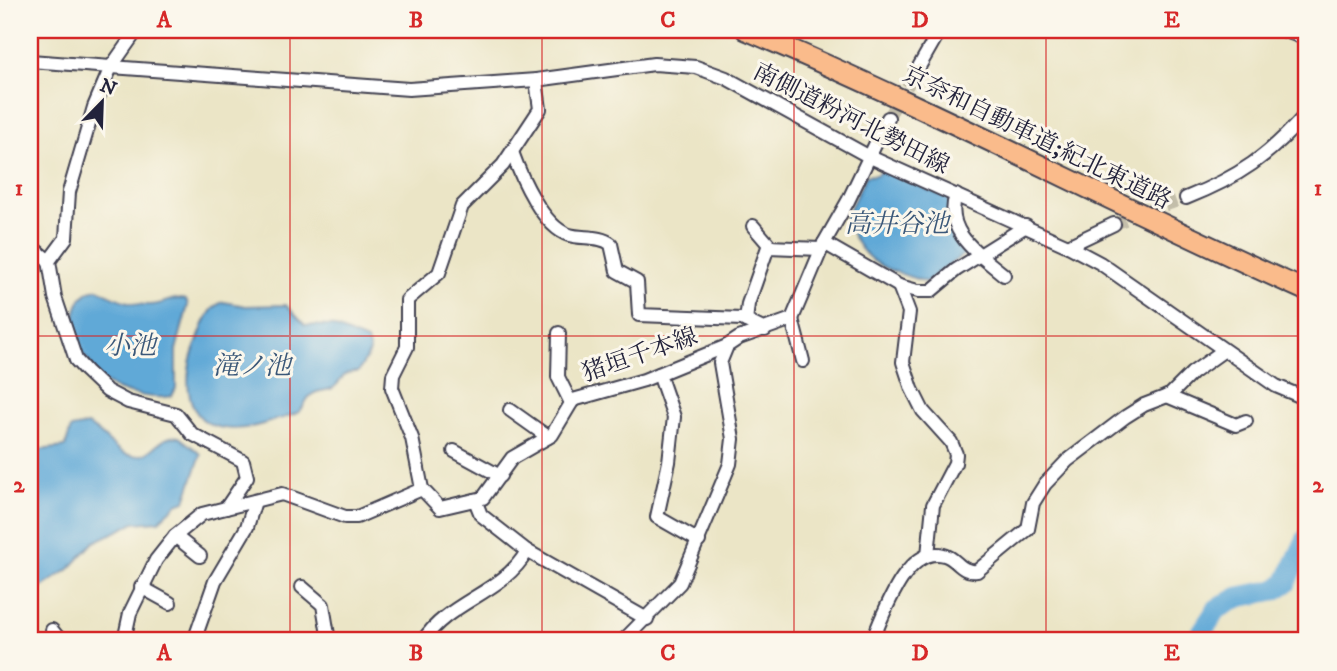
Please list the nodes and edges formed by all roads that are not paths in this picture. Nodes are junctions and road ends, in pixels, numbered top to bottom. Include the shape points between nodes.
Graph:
1 (137, 30) edge
2 (746, 30) edge
3 (940, 30) edge
4 (1283, 30) edge
5 (1307, 38) edge
6 (30, 61) edge
7 (111, 67) junction
8 (916, 72) tunnel mouth
9 (536, 80) junction
10 (1307, 113) edge
11 (888, 118) tunnel mouth
12 (512, 152) junction
13 (868, 156) junction
14 (956, 195) junction
15 (1186, 198) tunnel mouth
16 (1114, 224) tunnel mouth
17 (753, 226) dead end
18 (1026, 226) junction
19 (615, 233) dead end
20 (30, 245) edge
21 (822, 246) junction
22 (1068, 246) junction
23 (771, 247) junction
24 (613, 248) junction
25 (981, 257) junction
26 (49, 261) junction
27 (1004, 275) dead end
28 (899, 286) junction
29 (1307, 291) edge
30 (792, 319) junction
31 (746, 321) junction
32 (765, 330) junction
33 (559, 333) dead end
34 (727, 346) junction
35 (1223, 351) junction
36 (803, 361) dead end
37 (659, 374) junction
38 (1167, 396) junction
39 (1307, 399) edge
40 (571, 403) junction
41 (510, 410) dead end
42 (1246, 421) dead end
43 (548, 437) junction
44 (454, 450) dead end
45 (500, 476) junction
46 (422, 489) junction
47 (475, 500) junction
48 (255, 501) junction
49 (226, 508) junction
50 (175, 536) junction
51 (699, 541) junction
52 (527, 551) junction
53 (928, 555) junction
54 (200, 556) dead end
55 (141, 587) junction
56 (302, 587) dead end
57 (170, 603) dead end
58 (647, 619) junction
59 (52, 630) dead end
60 (61, 641) edge
61 (124, 641) edge
62 (194, 641) edge
63 (329, 641) edge
64 (423, 641) edge
65 (623, 641) edge
66 (872, 641) edge

1 - 7 street
2 - 29 highway, 京奈和自動車道;紀北東道路
3 - 8 street
4 - 5 street
6 - 7 street, 南側道粉河北勢田線
7 - 9 street, 南側道粉河北勢田線 via 409,89
7 - 26 street via 69,192 66,238
9 - 12 street via 540,109
9 - 13 street, 南側道粉河北勢田線 via 654,64 696,68 726,78
10 - 15 street via 1272,149 1227,182
11 - 13 street
12 - 24 street via 544,216 558,230 608,241
12 - 46 street via 462,206 439,273 407,300 407,347 393,375 392,388 412,438
13 - 14 street, 南側道粉河北勢田線
13 - 21 street
14 - 18 street, 南側道粉河北勢田線
14 - 25 street via 951,208 954,224
16 - 22 street
17 - 23 street
18 - 22 street, 南側道粉河北勢田線
18 - 25 street
19 - 24 street
20 - 26 street
21 - 23 street
21 - 28 street
21 - 30 street
22 - 35 street, 南側道粉河北勢田線 via 1100,263
23 - 31 street via 748,304
24 - 31 street via 617,271 637,282 637,316
25 - 27 street
25 - 28 street via 931,291
26 - 49 street via 55,297 76,360 86,371 128,402 176,414 192,434 243,461 247,477
28 - 53 street via 909,312 903,362 909,380 923,411 956,454 933,505
30 - 32 street, 猪垣千本線
30 - 36 street
31 - 32 street
32 - 34 street, 猪垣千本線
33 - 40 street via 558,376
34 - 37 street, 猪垣千本線
34 - 51 street via 720,363 733,439 730,464
35 - 38 street
35 - 39 street, 南側道粉河北勢田線 via 1276,387
37 - 40 street, 猪垣千本線
37 - 51 street via 674,417 657,517
38 - 42 street via 1236,425
38 - 53 street via 1125,417 1053,474 1033,503 1028,529 976,571 966,570 946,555
40 - 43 street, 猪垣千本線
41 - 43 street
43 - 45 street, 猪垣千本線 via 512,458
44 - 45 street
45 - 47 street, 猪垣千本線 via 483,498
46 - 47 street via 440,508
46 - 48 street via 351,518 282,494
47 - 52 street via 481,515
48 - 49 street
48 - 62 street via 247,527 215,581
49 - 50 street via 202,514
50 - 54 street
50 - 55 street
51 - 58 street via 680,583
52 - 58 street
52 - 64 street via 508,575 466,603
53 - 66 street via 901,579
55 - 57 street
55 - 61 street
56 - 63 street via 323,605
58 - 65 street
59 - 60 street

